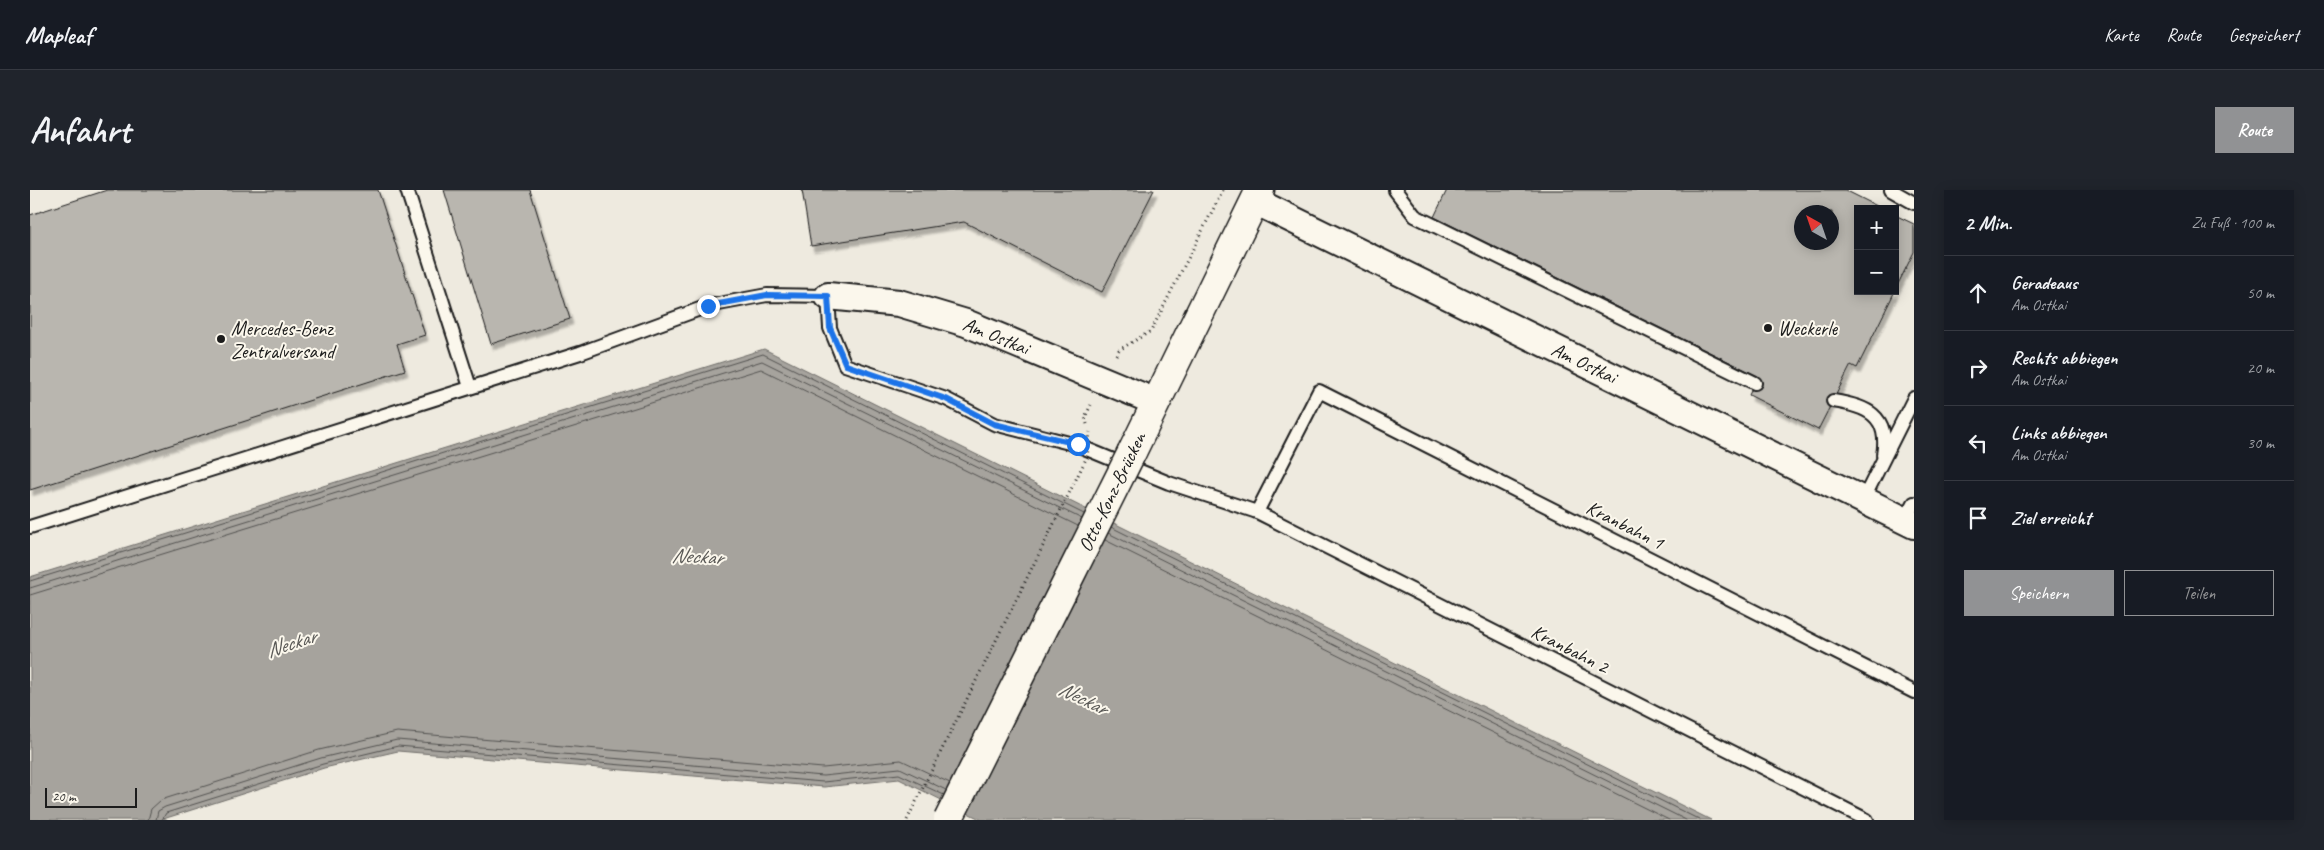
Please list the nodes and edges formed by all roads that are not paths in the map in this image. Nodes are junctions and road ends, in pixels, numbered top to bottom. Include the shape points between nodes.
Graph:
1 (407, 190) edge
2 (1395, 190) edge
3 (1891, 190) edge
4 (1257, 196) edge
5 (1914, 203) edge
6 (828, 296) junction
7 (1754, 383) dead end
8 (470, 388) junction
9 (1914, 398) edge
10 (1833, 401) dead end
11 (1156, 402) junction
12 (1882, 462) junction
13 (1863, 500) junction
14 (1256, 512) junction
15 (1911, 516) edge
16 (30, 527) edge
17 (1914, 692) edge
18 (948, 820) edge
19 (1867, 820) edge

1 - 8 lane
2 - 7 lane via 1415,216
3 - 5 lane
4 - 11 main road, Otto-Konz-Brücken
4 - 13 street, Am Ostkai
6 - 8 lane, Am Ostkai via 767,295 708,306 580,353
6 - 11 street, Am Ostkai via 899,303 966,323
6 - 14 lane, Kranbahn 2 via 830,328 846,365 946,399 994,424 1078,444 1169,483
8 - 16 lane, Am Ostkai
9 - 12 lane
10 - 12 lane via 1856,404 1876,416 1884,433
11 - 18 main road, Otto-Konz-Brücken, bridge
12 - 13 lane
13 - 15 street, Am Ostkai
14 - 17 lane, Kranbahn 1 via 1319,391
14 - 19 lane, Kranbahn 2

